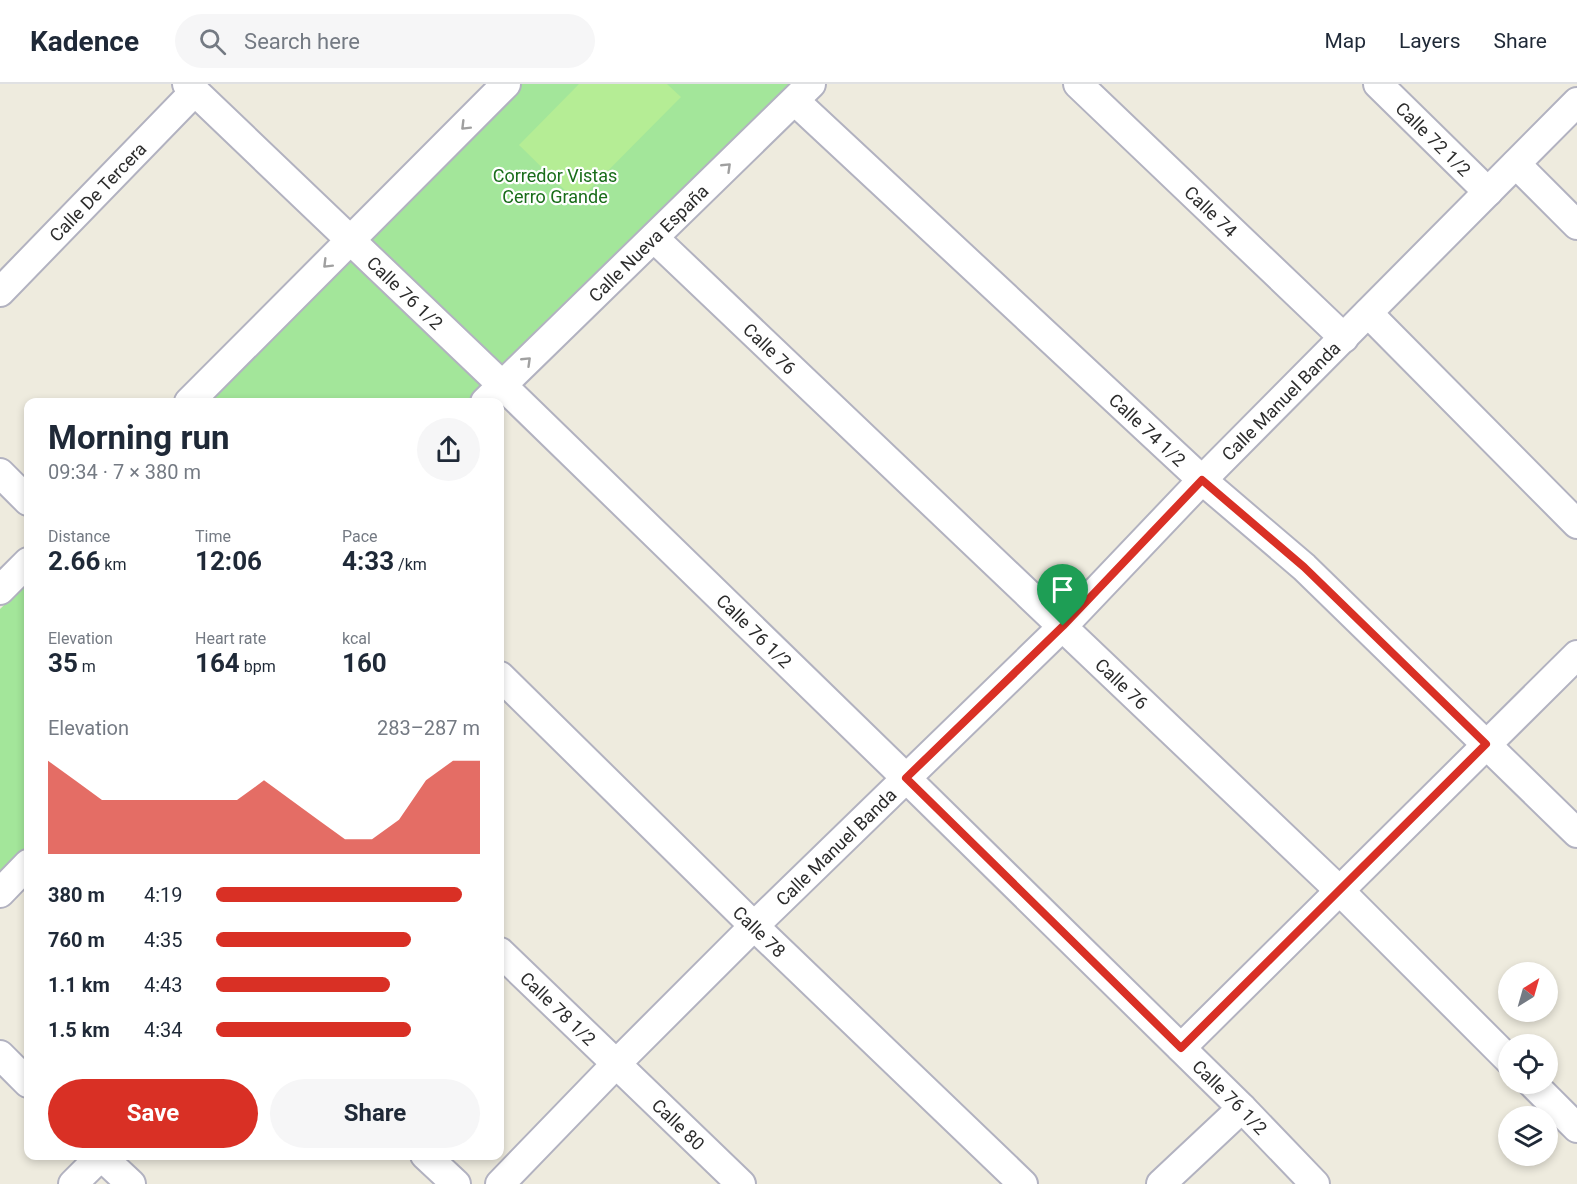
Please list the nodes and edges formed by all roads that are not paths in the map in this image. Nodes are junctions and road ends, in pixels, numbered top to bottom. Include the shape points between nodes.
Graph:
1 (1078, 84) edge
2 (1378, 84) edge
3 (497, 87) edge
4 (191, 88) edge
5 (803, 92) edge
6 (1577, 102) edge
7 (1516, 164) junction
8 (1488, 192) junction
9 (1577, 225) edge
10 (654, 238) junction
11 (351, 240) junction
12 (0, 292) edge
13 (1368, 314) junction
14 (1344, 338) junction
15 (493, 394) edge
16 (193, 398) edge
17 (504, 404) edge
18 (0, 473) edge
19 (1202, 480) junction
20 (24, 497) edge
21 (1577, 524) edge
22 (24, 566) edge
23 (0, 590) edge
24 (1063, 626) junction
25 (1577, 654) edge
26 (504, 680) edge
27 (1486, 744) junction
28 (906, 778) junction
29 (1577, 833) edge
30 (24, 868) edge
31 (1340, 891) junction
32 (0, 893) edge
33 (754, 926) junction
34 (504, 956) edge
35 (1181, 1048) junction
36 (1498, 1049) edge
37 (0, 1055) edge
38 (616, 1064) junction
39 (24, 1079) edge
40 (1543, 1094) edge
41 (1242, 1108) junction
42 (1577, 1128) edge
43 (97, 1160) edge
44 (105, 1160) edge
45 (430, 1160) edge
46 (73, 1184) edge
47 (131, 1184) edge
48 (456, 1184) edge
49 (500, 1184) edge
50 (741, 1184) edge
51 (1023, 1184) edge
52 (1161, 1184) edge
53 (1316, 1184) edge

1 - 14 street, Calle 74
2 - 8 street, Calle 72 1/2
3 -> 11 street
4 - 11 street, Calle 76 1/2
4 - 12 street, Calle De Tercera
10 -> 5 street, Calle Nueva España
5 - 19 street, Calle 74 1/2
6 - 7 street, Calle Manuel Banda
7 - 8 street, Calle Manuel Banda
7 - 9 street
8 - 13 street, Calle Manuel Banda
15 -> 10 street, Calle Nueva España
10 - 24 street, Calle 76
11 - 15 street, Calle 76 1/2
11 -> 16 street
13 - 14 street, Calle Manuel Banda
13 - 21 street
14 - 19 street, Calle Manuel Banda
17 - 28 street, Calle 76 1/2
18 - 20 street
19 - 24 street, Calle Manuel Banda
19 - 27 street, Calle 74 1/2 via 1304,567
22 - 23 street
24 - 28 street, Calle Manuel Banda
24 - 31 street, Calle 76
25 - 27 street
26 - 33 street, Calle 78
27 - 29 street, Calle 74 1/2
27 - 31 street
28 - 33 street, Calle Manuel Banda
28 - 35 street, Calle 76 1/2
30 - 32 street
31 - 35 street
31 - 36 street, Calle 76
33 - 38 street, Calle Manuel Banda
33 - 51 street, Calle 78
34 - 38 street, Calle 78 1/2
35 - 41 street, Calle 76 1/2
37 - 39 street
38 - 49 street, Calle Manuel Banda
38 - 50 street, Calle 80
40 - 42 street
41 - 52 street
41 - 53 street, Calle 76 1/2
43 - 46 street
44 - 47 street
45 - 48 street

